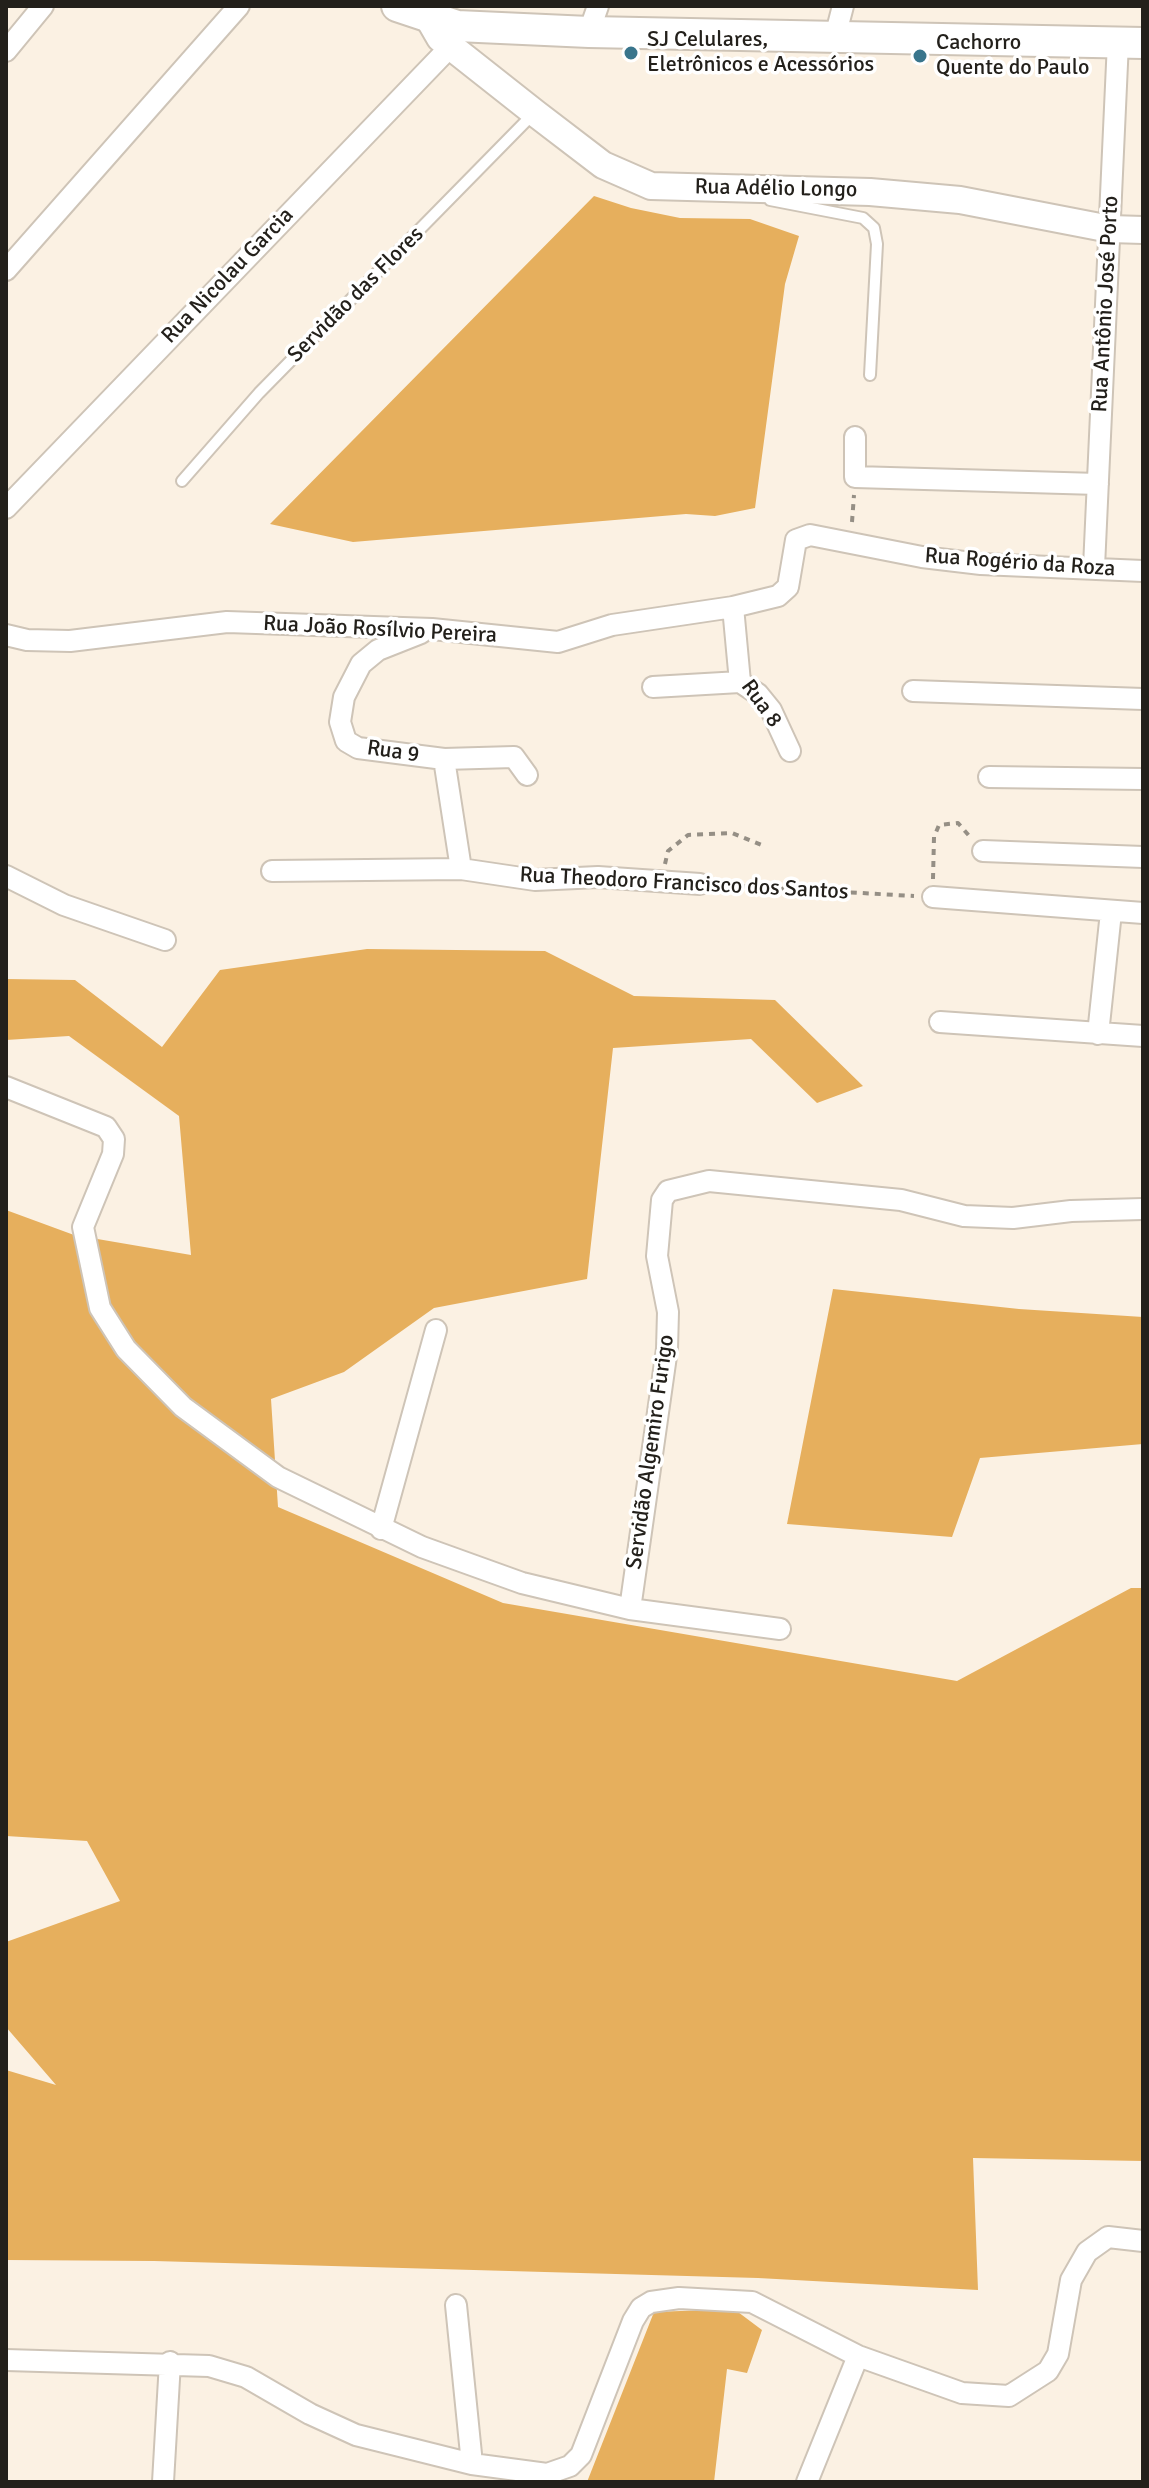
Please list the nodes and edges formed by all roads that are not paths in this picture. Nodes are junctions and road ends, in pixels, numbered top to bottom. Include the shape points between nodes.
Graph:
1 (43, 6) edge
2 (239, 6) edge
3 (398, 6) edge
4 (843, 6) edge
5 (594, 19) edge
6 (446, 30) junction
7 (835, 37) junction
8 (1131, 42) edge
9 (6, 51) edge
10 (535, 113) junction
11 (701, 188) junction
12 (1110, 229) junction
13 (1143, 230) edge
14 (6, 270) edge
15 (870, 375) dead end
16 (855, 437) dead end
17 (182, 481) dead end
18 (1098, 484) junction
19 (6, 508) edge
20 (850, 544) joint
21 (1094, 567) junction
22 (1143, 571) edge
23 (733, 607) junction
24 (432, 629) junction
25 (6, 635) edge
26 (740, 682) junction
27 (653, 687) dead end
28 (913, 691) dead end
29 (1143, 699) edge
30 (790, 751) dead end
31 (444, 759) junction
32 (527, 775) dead end
33 (989, 777) dead end
34 (1143, 779) edge
35 (983, 851) road end
36 (1143, 857) edge
37 (461, 869) junction
38 (272, 871) dead end
39 (6, 876) edge
40 (700, 884) road end
41 (933, 897) road end
42 (1111, 912) junction
43 (1143, 913) edge
44 (165, 940) dead end
45 (940, 1022) dead end
46 (1098, 1034) junction
47 (1143, 1036) edge
48 (6, 1087) edge
49 (1143, 1209) edge
50 (436, 1330) dead end
51 (381, 1529) junction
52 (630, 1609) junction
53 (780, 1629) dead end
54 (1143, 2241) edge
55 (456, 2305) dead end
56 (858, 2356) junction
57 (6, 2360) edge
58 (170, 2362) junction
59 (472, 2464) junction
60 (163, 2482) edge
61 (807, 2482) edge

1 - 9 street
2 - 14 street
3 - 6 main road
4 - 7 street
5 - 6 main road
5 - 7 main road
6 - 10 street, Rua Adélio Longo
6 - 19 street, Rua Nicolau Garcia
7 - 8 main road
8 - 12 street, Rua Antônio José Porto
10 - 11 street, Rua Adélio Longo via 628,178 651,186
10 - 17 lane, Servidão das Flores via 259,393
11 - 12 street, Rua Adélio Longo via 822,188 960,200
11 - 15 lane via 870,222 877,244
12 - 13 street, Rua Adélio Longo
12 - 18 street, Rua Antônio José Porto
16 - 18 street via 855,477
18 - 21 street, Rua Antônio José Porto
20 - 21 street, Rua Rogério da Roza via 981,564
20 - 23 street, Rua João Rosílvio Pereira via 810,535 796,540 788,587 778,596
21 - 22 street, Rua Rogério da Roza
23 - 24 street, Rua João Rosílvio Pereira via 612,625 558,642
23 - 26 street, Rua 8
24 - 25 street, Rua João Rosílvio Pereira via 227,622 70,641
24 - 31 street, Rua 9 via 378,650 361,664 344,697 340,722 346,741 358,748
26 - 27 street
26 - 30 street, Rua 8 via 771,710
28 - 29 street
31 - 32 street via 514,757
31 - 37 street, Rua 9
33 - 34 street
35 - 36 street
37 - 38 street, Rua Theodoro Francisco dos Santos
37 - 40 street, Rua Theodoro Francisco dos Santos via 535,880 598,877
39 - 44 street via 64,905
41 - 42 street
42 - 43 street
42 - 46 street
45 - 46 street
46 - 47 street
48 - 51 street via 106,1127 114,1139 113,1154 83,1227 100,1308 126,1349 183,1407 278,1477
49 - 52 street, Servidão Algemiro Furigo via 1013,1218 964,1216 901,1200 709,1181 668,1191 662,1200 657,1256 669,1329
50 - 51 street
51 - 52 street via 522,1583
52 - 53 street
54 - 56 street via 1108,2237 1087,2252 1071,2280 1058,2354 1048,2371 1009,2396 962,2393
55 - 59 street
56 - 59 street via 752,2302 664,2299 641,2308 633,2321 581,2455 570,2466 547,2474
56 - 61 street
57 - 58 street
58 - 59 street via 246,2377 356,2435
58 - 60 street

